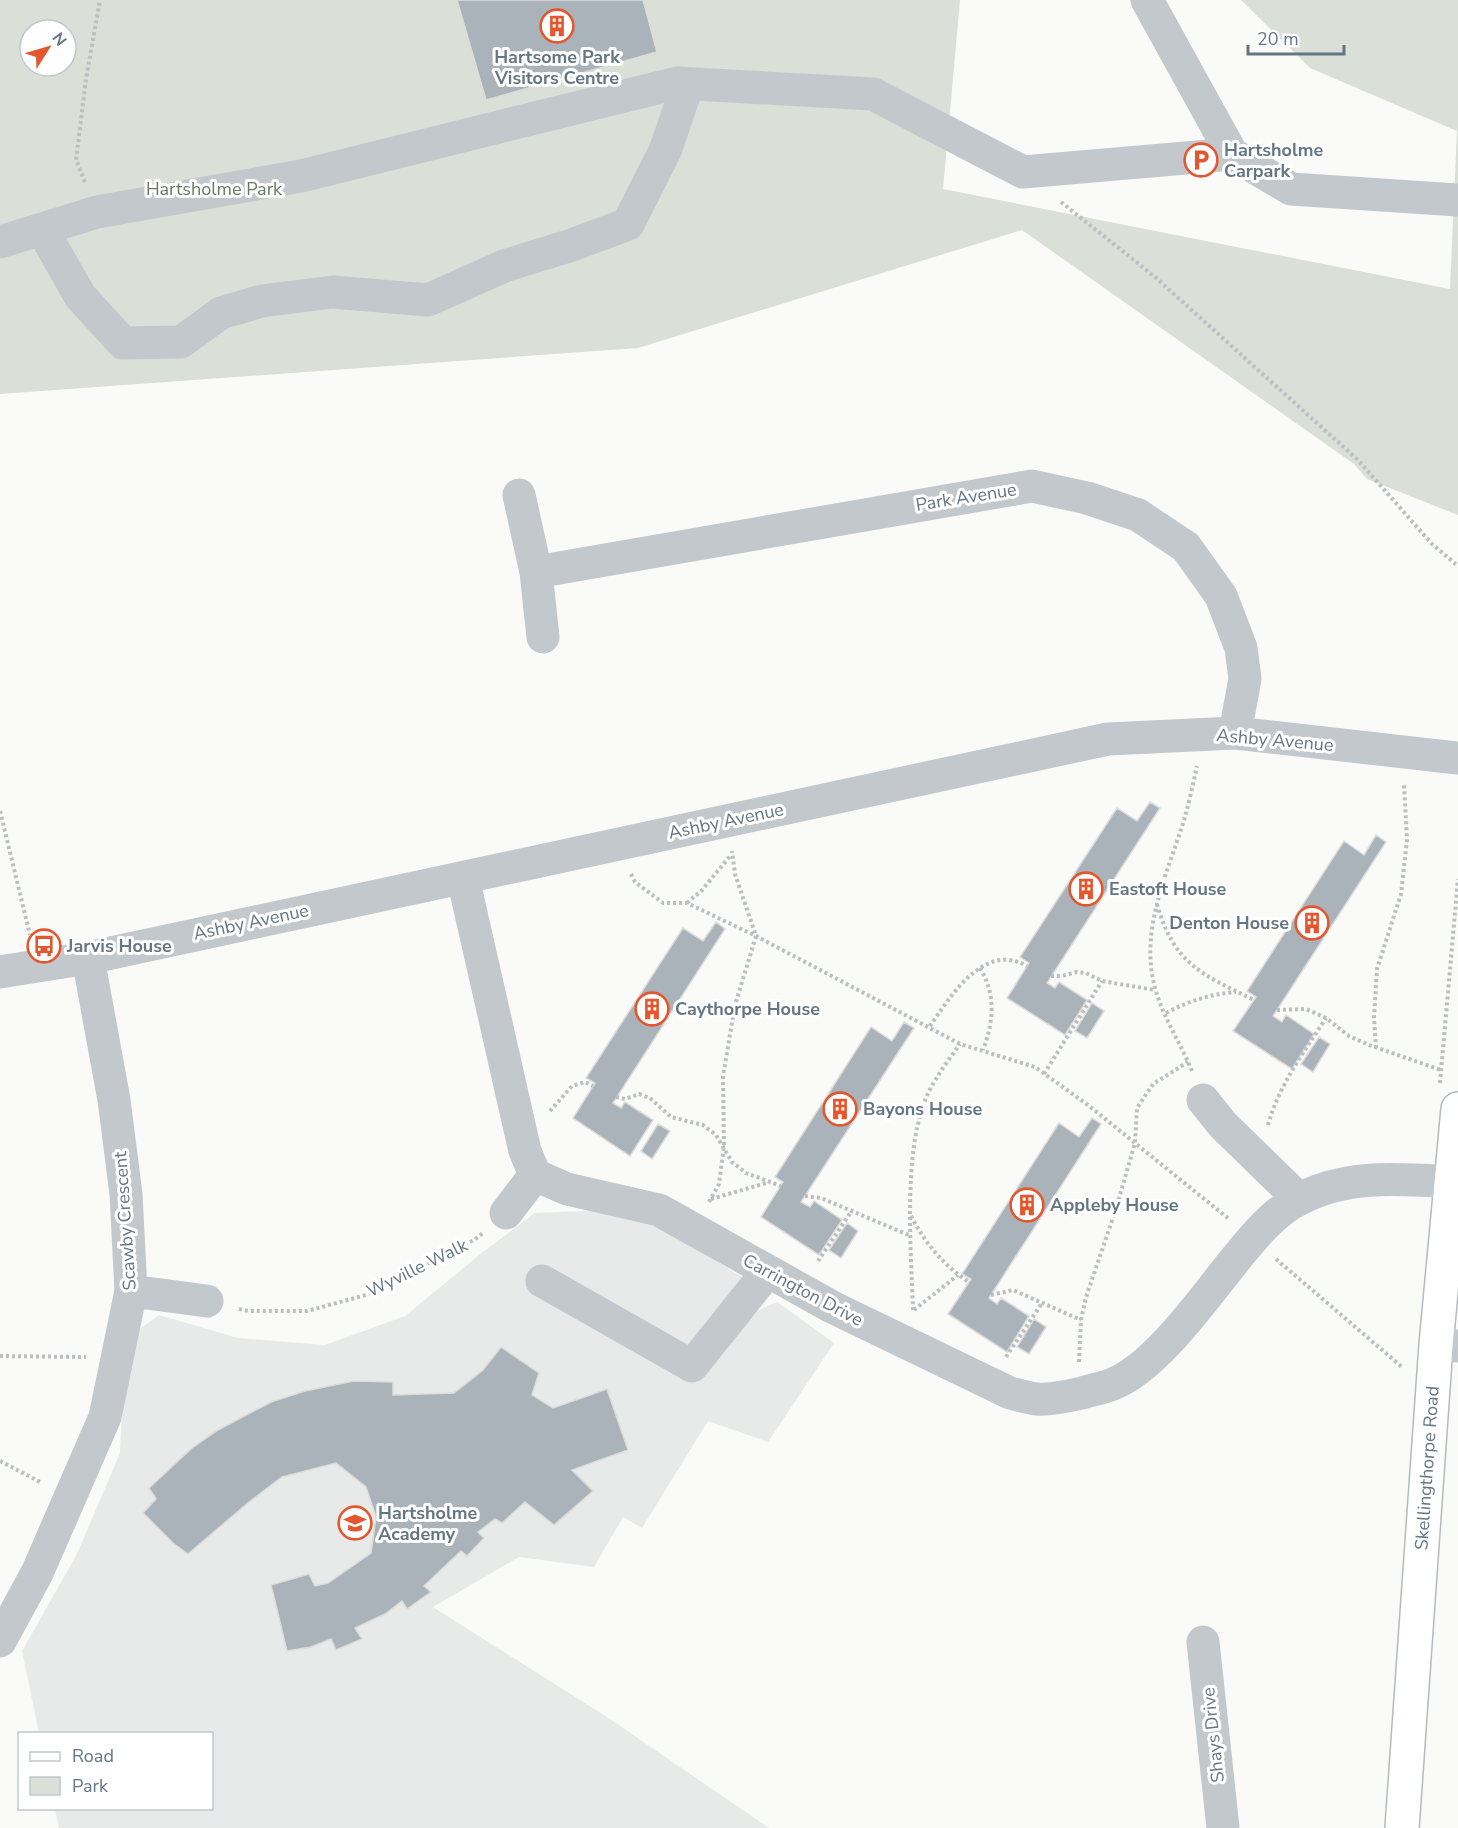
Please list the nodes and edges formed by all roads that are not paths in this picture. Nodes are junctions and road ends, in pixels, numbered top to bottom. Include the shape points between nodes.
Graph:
1 (1147, 0) edge
2 (688, 84) junction
3 (1232, 154) junction
4 (1458, 200) edge
5 (42, 229) junction
6 (0, 242) edge
7 (519, 495) dead end
8 (536, 572) junction
9 (543, 637) dead end
10 (1220, 733) junction
11 (1458, 758) edge
12 (463, 878) junction
13 (88, 958) junction
14 (0, 972) edge
15 (1203, 1100) road end
16 (1449, 1101) edge
17 (535, 1175) junction
18 (1452, 1182) junction
19 (1299, 1199) junction
20 (506, 1212) road end
21 (768, 1271) junction
22 (542, 1281) dead end
23 (131, 1291) junction
24 (207, 1301) road end
25 (1447, 1346) edge
26 (0, 1641) edge
27 (1203, 1642) dead end
28 (1223, 1828) edge
29 (1402, 1828) edge

1 - 3 street
2 - 3 street via 873,94 1023,172
2 - 5 street via 677,83 301,176 97,212
2 - 5 street via 665,151 628,225 504,266 428,300 333,292 262,301 221,313 181,342 123,343 80,296
3 - 4 street via 1291,189
5 - 6 street
7 - 8 street
8 - 9 street
8 - 10 street, Park Avenue via 1032,486 1086,498 1138,515 1186,547 1221,596 1241,648 1245,679
10 - 11 street, Ashby Avenue
10 - 12 street, Ashby Avenue via 1108,739
12 - 13 street, Ashby Avenue
12 - 17 street via 524,1143
13 - 14 street, Ashby Avenue
13 - 23 street, Scawby Crescent via 114,1100 126,1194
15 - 19 street via 1223,1125
16 - 18 main road, Skellingthorpe Road
17 - 20 street
17 - 21 street, Carrington Drive via 567,1189 659,1210
18 - 19 street, Carrington Drive via 1365,1180 1334,1185
18 - 25 main road, Skellingthorpe Road
19 - 21 street, Carrington Drive via 1252,1239 1178,1330 1145,1363 1114,1384 1038,1399 1010,1393 832,1307
21 - 22 street via 692,1366
23 - 24 street
23 - 26 street, Scawby Crescent via 105,1417 37,1573
25 - 29 main road, Skellingthorpe Road
27 - 28 street, Shays Drive

